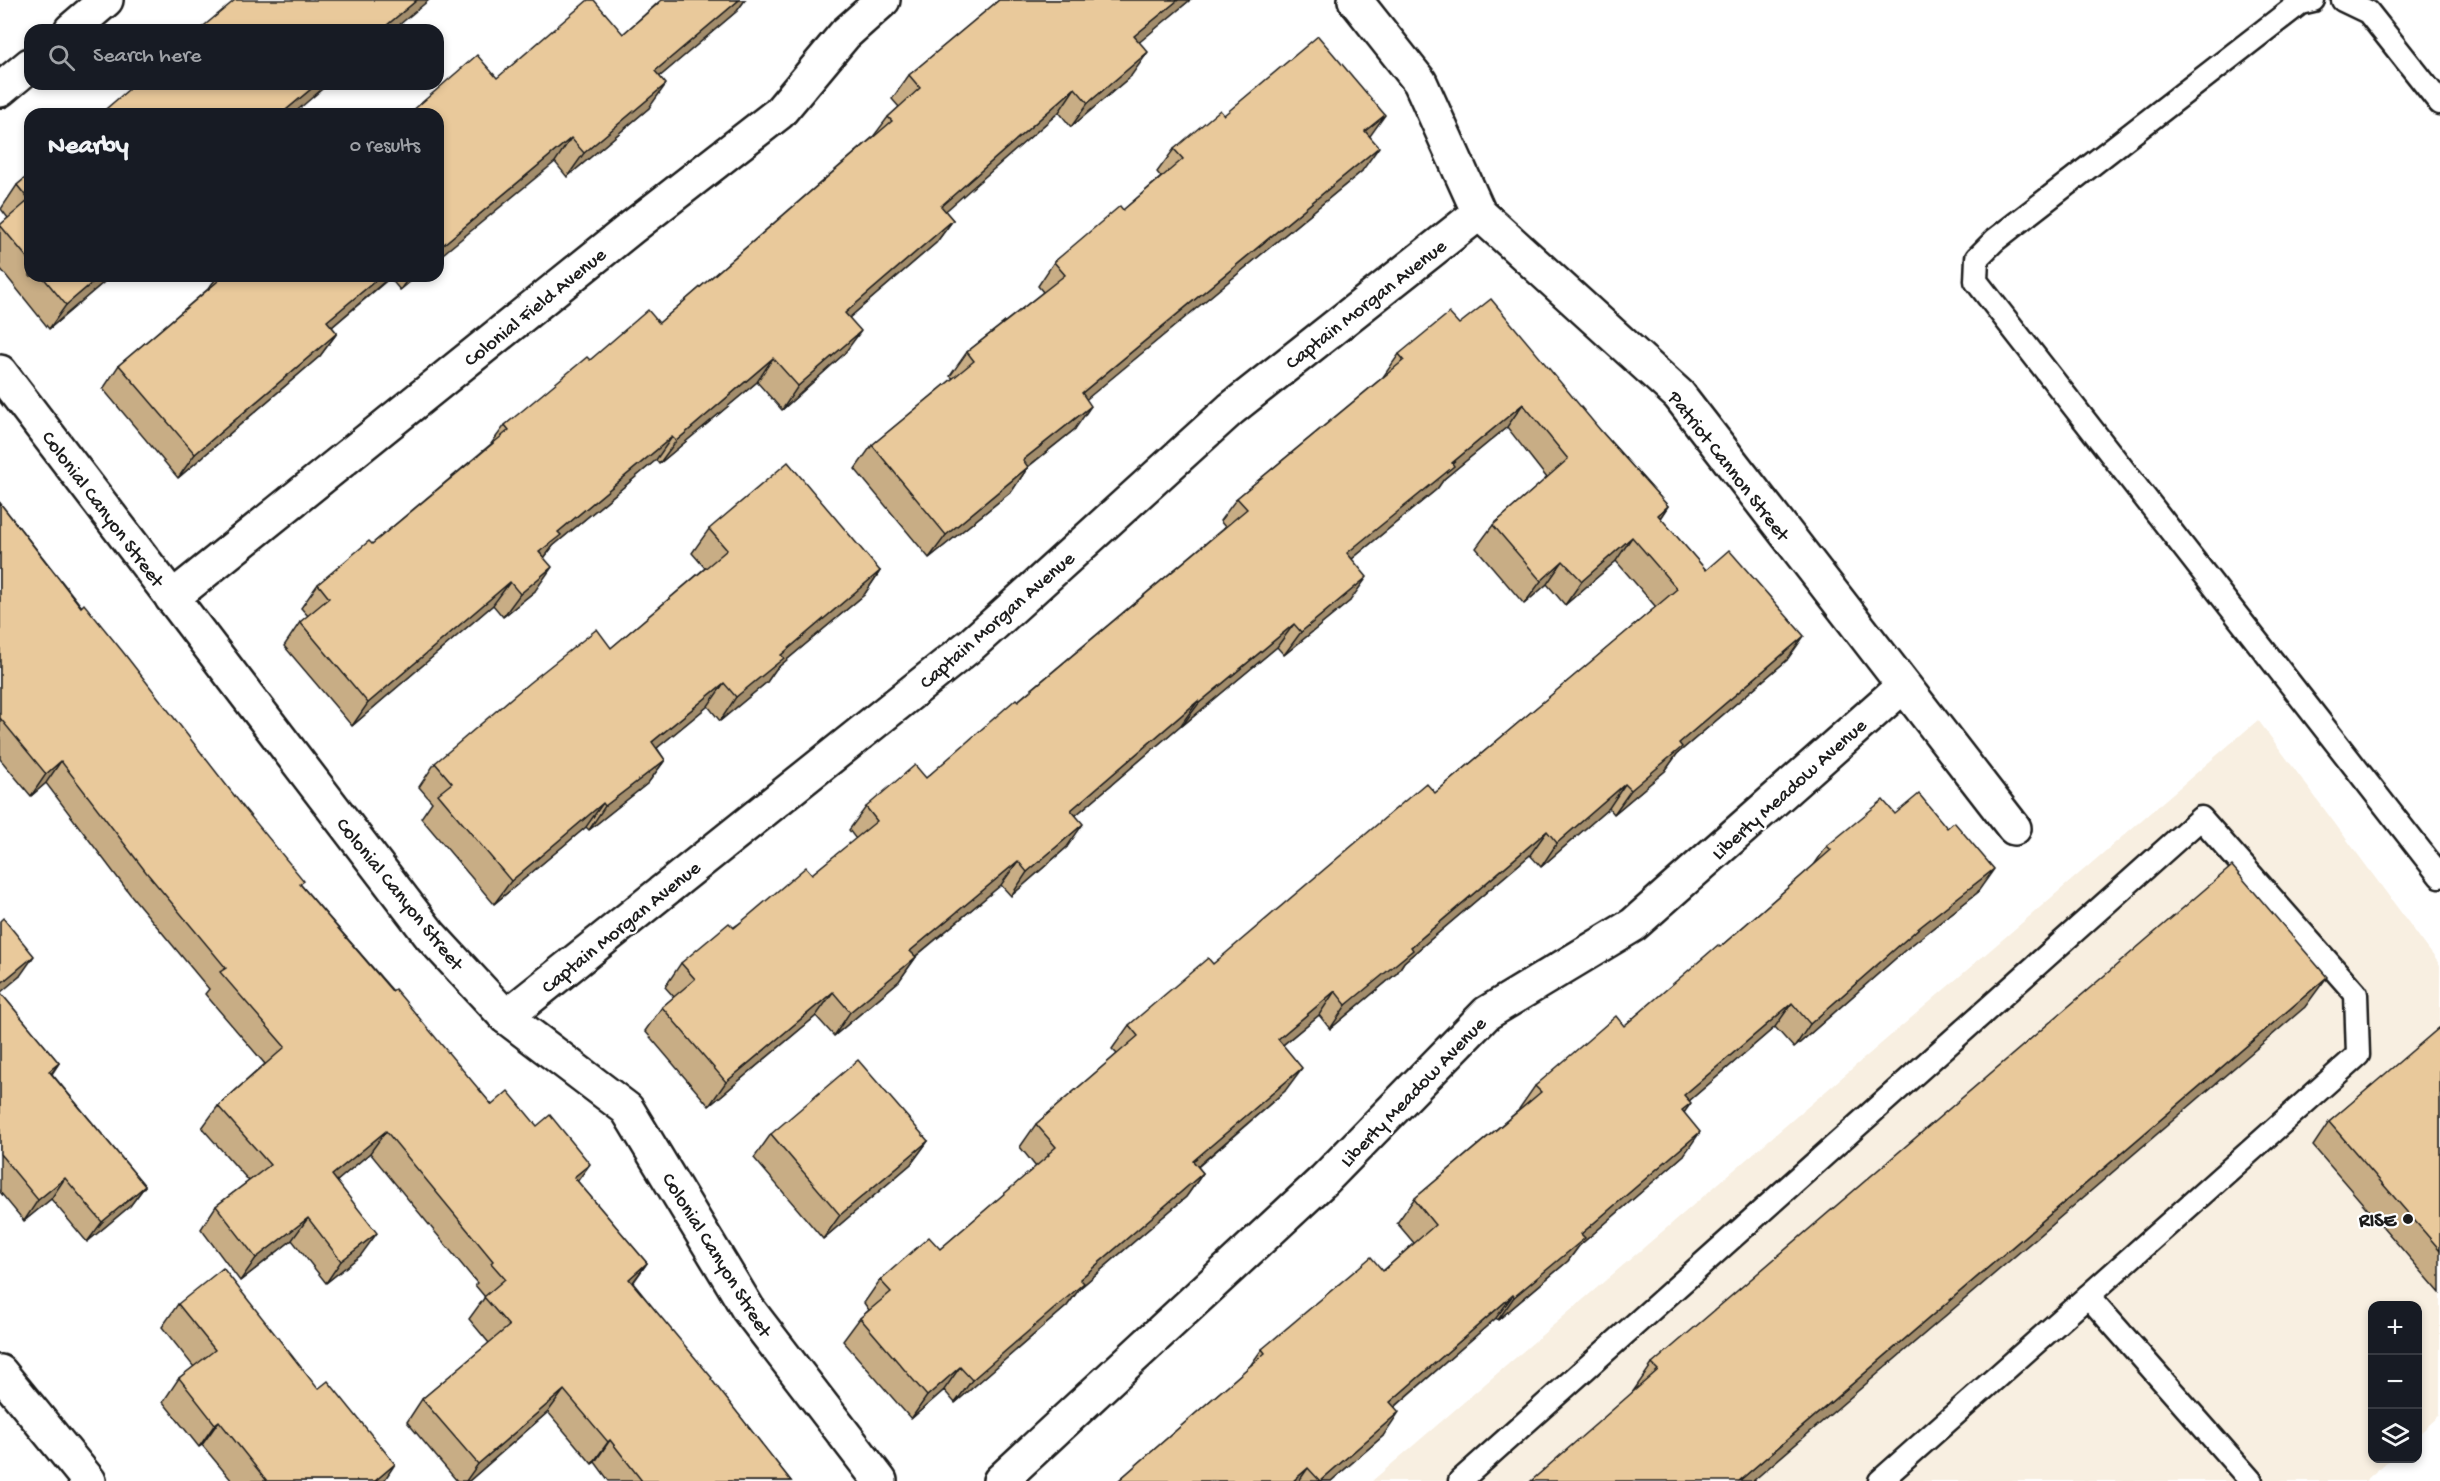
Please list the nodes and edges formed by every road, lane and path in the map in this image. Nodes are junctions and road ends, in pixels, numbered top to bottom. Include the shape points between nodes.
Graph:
1 (106, 0) edge
2 (883, 0) edge
3 (1354, 0) edge
4 (2313, 0) edge
5 (2343, 0) edge
6 (78, 24) edge
7 (24, 70) edge
8 (0, 90) edge
9 (2440, 103) edge
10 (1479, 213) junction
11 (0, 372) edge
12 (172, 598) junction
13 (1903, 686) junction
14 (2014, 828) dead end
15 (2440, 876) edge
16 (506, 1017) junction
17 (2088, 1296) junction
18 (0, 1372) edge
19 (89, 1481) edge
20 (880, 1481) edge
21 (1000, 1481) edge
22 (1460, 1481) edge
23 (1880, 1481) edge
24 (2251, 1481) edge

1 - 6 street
2 - 12 street, Colonial Field Avenue via 845,34 779,113
3 - 10 street, Patriot Cannon Street via 1420,82
4 - 15 lane via 2300,3 1995,240 1977,258 1976,282
5 - 9 lane via 2368,12
7 - 8 street
10 - 13 street, Patriot Cannon Street via 1678,396
10 - 16 street, Captain Morgan Avenue via 1231,410 972,644
11 - 12 street, Colonial Canyon Street
12 - 16 street, Colonial Canyon Street via 430,935
13 - 14 street, Patriot Cannon Street
13 - 21 street, Liberty Meadow Avenue via 1633,925 1487,1013 1324,1180
16 - 20 street, Colonial Canyon Street via 627,1109 748,1309
17 - 22 lane via 2358,1055 2356,994 2201,818
17 - 23 lane
17 - 24 lane
18 - 19 street

